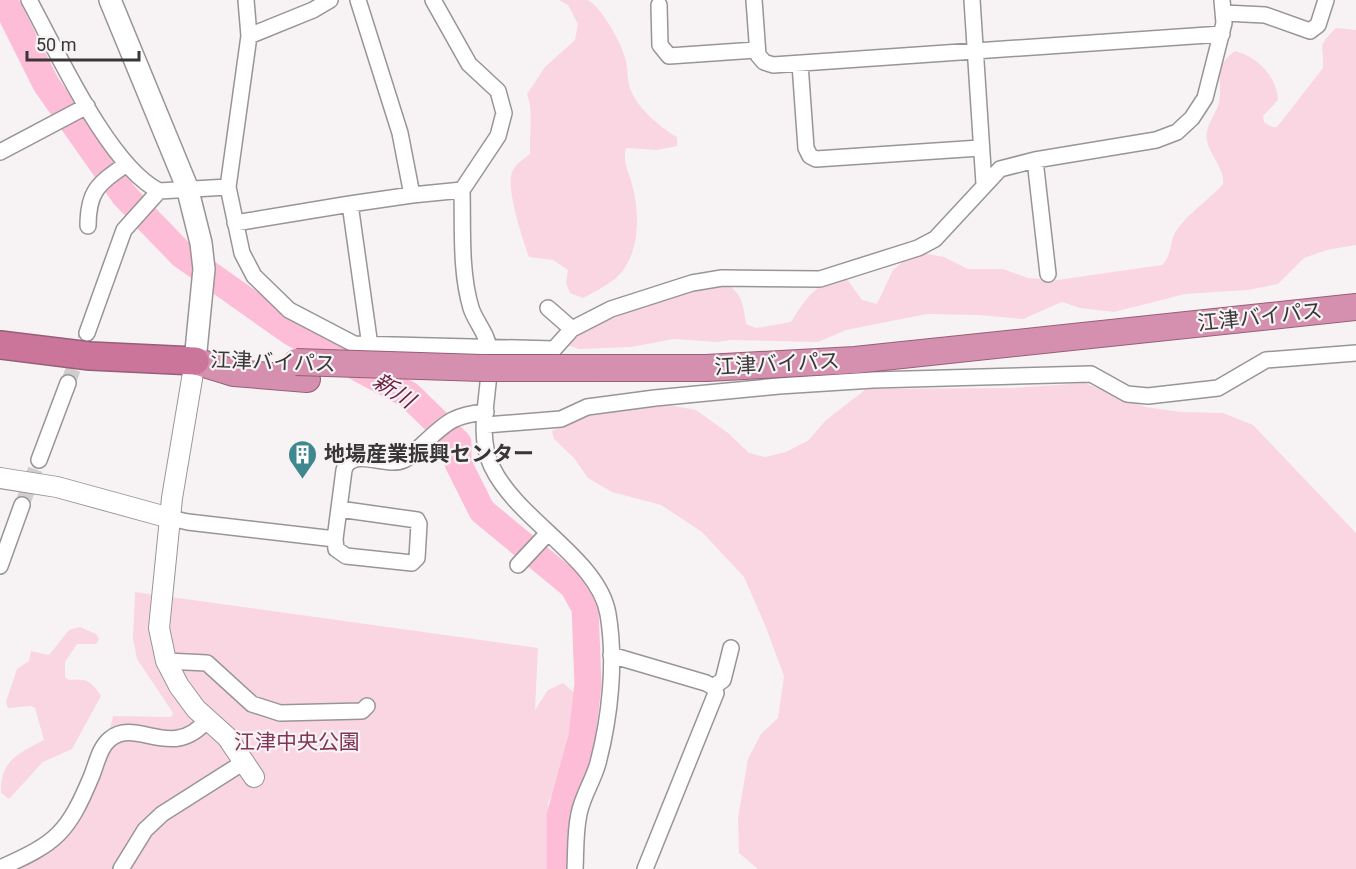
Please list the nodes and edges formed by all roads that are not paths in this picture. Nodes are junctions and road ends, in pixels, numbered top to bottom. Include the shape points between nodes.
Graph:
1 (29, 0) edge
2 (110, 0) edge
3 (246, 0) edge
4 (330, 0) edge
5 (358, 0) edge
6 (433, 0) edge
7 (754, 0) edge
8 (972, 0) edge
9 (1326, 0) edge
10 (659, 5) dead end
11 (1223, 7) edge
12 (1222, 34) junction
13 (249, 36) junction
14 (756, 50) junction
15 (975, 51) junction
16 (800, 64) junction
17 (85, 107) junction
18 (980, 148) junction
19 (0, 152) edge
20 (1035, 160) junction
21 (124, 166) junction
22 (984, 184) junction
23 (187, 187) junction
24 (228, 187) junction
25 (462, 190) junction
26 (155, 194) junction
27 (412, 195) junction
28 (350, 204) junction
29 (235, 223) junction
30 (87, 226) dead end
31 (1048, 274) dead end
32 (1356, 292) edge
33 (1356, 307) edge
34 (548, 308) dead end
35 (1272, 314) junction
36 (1356, 321) edge
37 (572, 329) junction
38 (87, 333) tunnel mouth
39 (0, 345) edge
40 (370, 346) junction
41 (489, 348) junction
42 (1356, 353) edge
43 (195, 361) junction
44 (68, 383) tunnel mouth
45 (486, 419) junction
46 (39, 460) tunnel mouth
47 (0, 478) edge
48 (22, 505) tunnel mouth
49 (339, 509) junction
50 (170, 518) junction
51 (543, 538) junction
52 (335, 539) junction
53 (521, 562) dead end
54 (0, 566) edge
55 (731, 648) dead end
56 (611, 655) junction
57 (166, 661) junction
58 (713, 687) junction
59 (367, 706) dead end
60 (207, 720) junction
61 (249, 770) joint
62 (0, 868) edge
63 (579, 868) edge
64 (121, 869) edge
65 (645, 869) edge

1 - 17 street
2 - 23 main road
3 - 13 street
4 - 13 street
5 - 27 street via 400,133
6 - 25 street via 469,64 498,91 504,113 498,136
7 - 14 street
8 - 15 street
9 - 11 street via 1318,25 1310,31 1265,15
10 - 14 street via 660,45 669,56
11 - 12 street
12 - 15 street
12 - 20 street via 1205,98 1177,132 1156,140
13 - 24 street
14 - 16 street via 760,59 769,64
15 - 16 street
15 - 18 street
16 - 18 street via 806,148 816,159
17 - 19 street
17 - 21 street
18 - 22 street
20 - 22 street via 1000,169
20 - 31 street
21 - 26 street
21 - 30 street via 90,197
22 - 37 street via 935,239 918,248 820,279 722,278 692,283 611,309
23 - 24 street
23 - 26 street
23 - 43 main road via 201,243 202,289
24 - 29 street
25 - 27 street
25 - 41 street via 471,308
26 - 38 street via 120,238
27 - 28 street
28 - 29 street
28 - 40 street
29 - 40 street via 242,253 254,276 274,297 289,310 339,337
32 - 35 highway
33 - 35 highway, 江津バイパス
34 - 37 street
35 - 36 highway
35 - 43 highway, 江津バイパス, bridge via 855,360 587,375 482,368 302,371 230,358
37 - 41 street via 555,349
39 - 43 highway via 90,356
40 - 41 street
41 - 45 street
42 - 45 street via 1266,360 1218,388 1148,396 1127,394 1091,374 873,380 655,398 587,407 561,419
43 - 50 street
44 - 46 street
45 - 49 street via 463,414 449,420 405,460 349,461 344,470
45 - 51 street via 486,449 497,478
47 - 50 street via 57,486
48 - 54 street
49 - 52 street
49 - 52 street via 417,520 417,558 412,563 346,556 336,549
50 - 52 street
50 - 57 street via 159,628
51 - 53 street
51 - 56 street via 598,585 608,615
55 - 58 street via 723,680
56 - 58 street
56 - 63 street via 607,715 597,764 579,813
57 - 59 street via 207,663 252,704 280,713 362,711
57 - 60 street via 179,686
58 - 65 street via 716,699
60 - 61 street via 227,737
60 - 62 street via 181,740 116,735 101,750 83,796 61,833 44,848
61 - 64 street via 162,814 145,830

